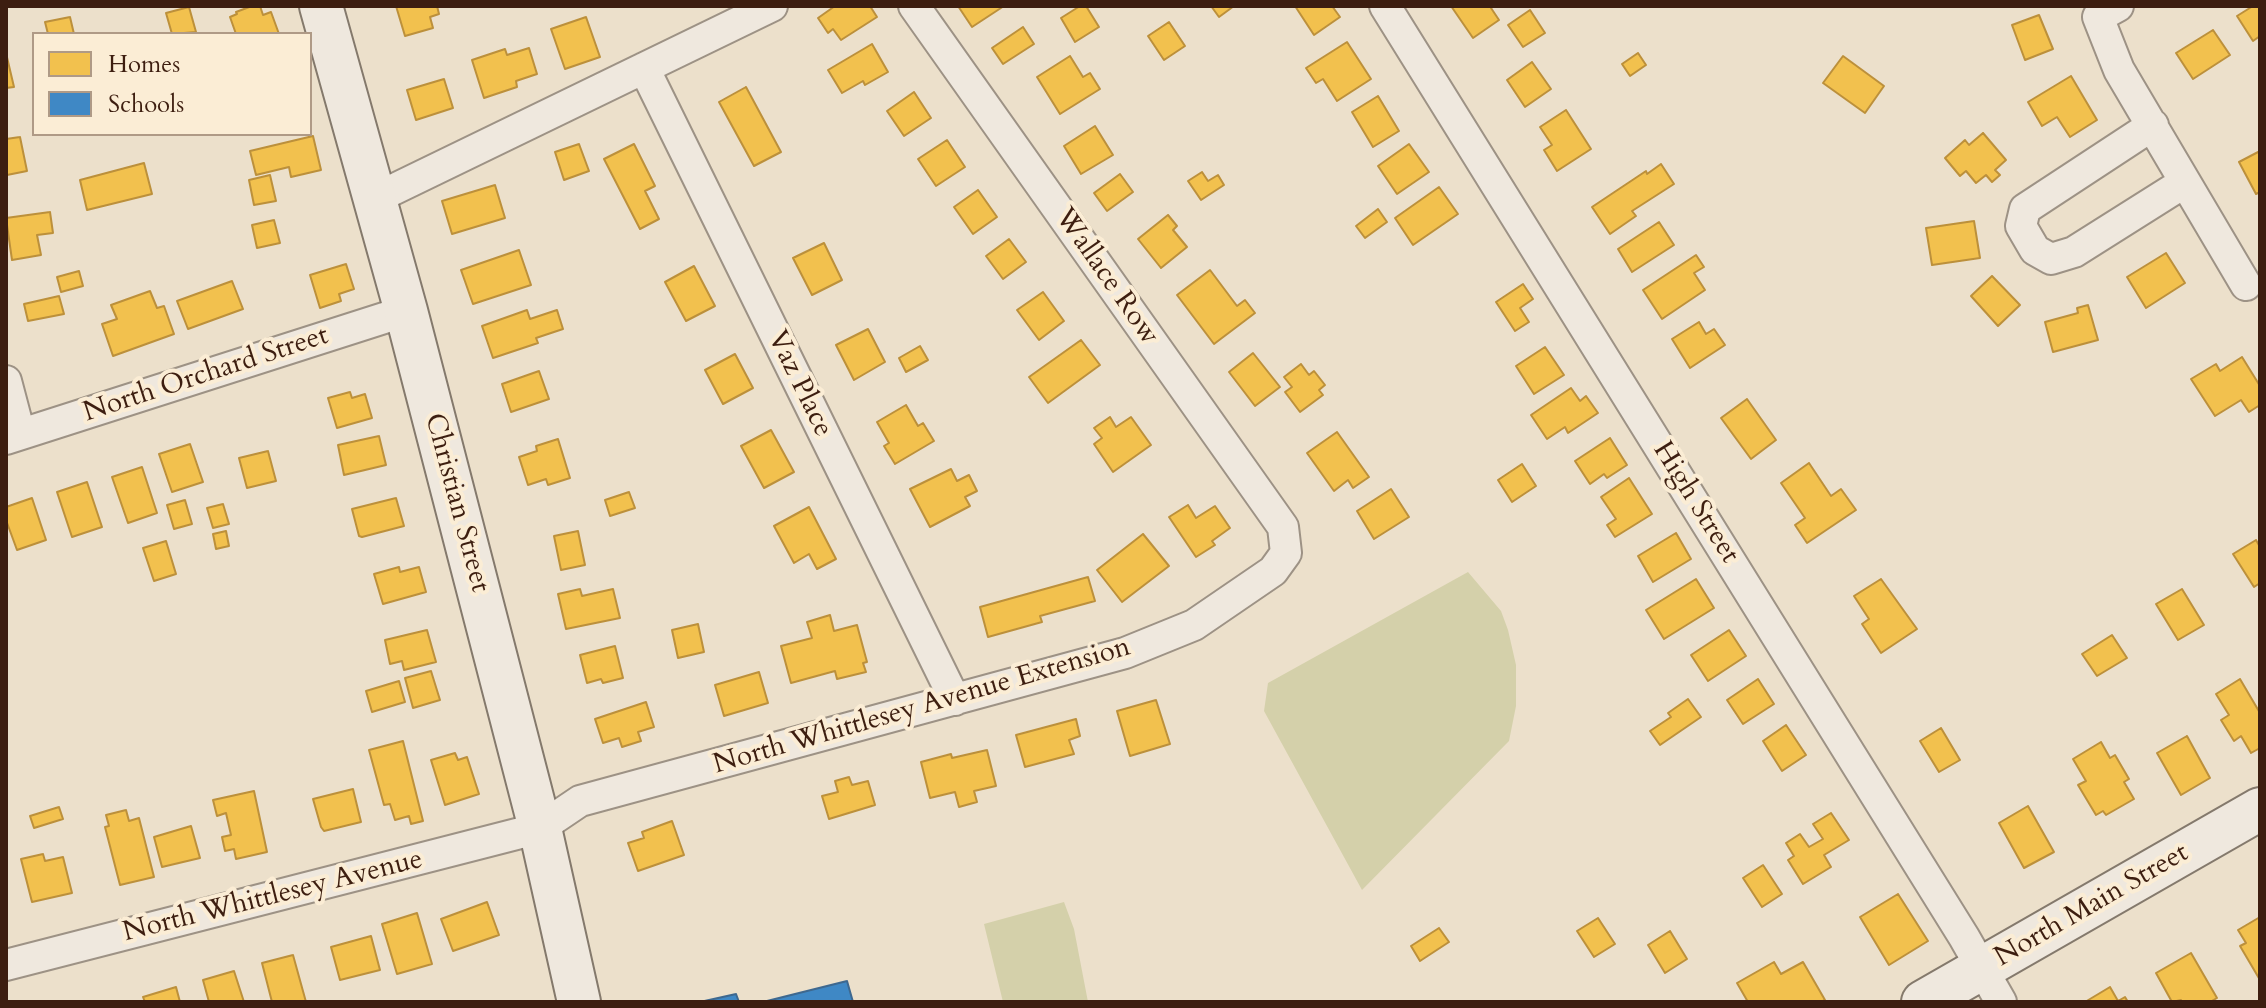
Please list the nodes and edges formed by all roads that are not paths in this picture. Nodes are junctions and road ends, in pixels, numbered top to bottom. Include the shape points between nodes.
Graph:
1 (321, 6) edge
2 (772, 6) edge
3 (914, 6) edge
4 (1385, 6) edge
5 (2118, 6) edge
6 (644, 68) junction
7 (2153, 125) junction
8 (2185, 182) junction
9 (374, 199) junction
10 (2246, 285) dead end
11 (406, 311) junction
12 (6, 381) edge
13 (13, 436) edge
14 (1286, 553) joint
15 (955, 700) junction
16 (2260, 809) edge
17 (540, 828) junction
18 (6, 965) edge
19 (1992, 986) edge
20 (579, 1002) edge
21 (1923, 1002) edge

1 - 9 main road, Christian Street
2 - 6 street
3 - 14 street, Wallace Row via 1283,527
4 - 19 street, High Street
5 - 7 street via 2098,17 2119,70
6 - 9 street
6 - 15 street, Vaz Place
7 - 8 street
7 - 8 street via 2025,209 2021,226 2035,250 2051,259 2074,252
8 - 10 street
9 - 11 main road, Christian Street
11 - 13 street, North Orchard Street
11 - 17 main road, Christian Street
12 - 13 street
14 - 15 street, North Whittlesey Avenue Extension via 1273,571 1194,625 1125,653
15 - 17 street, North Whittlesey Avenue Extension via 580,801
16 - 19 main road, North Main Street
17 - 18 street, North Whittlesey Avenue
17 - 20 main road, Christian Street
19 - 21 main road, North Main Street

